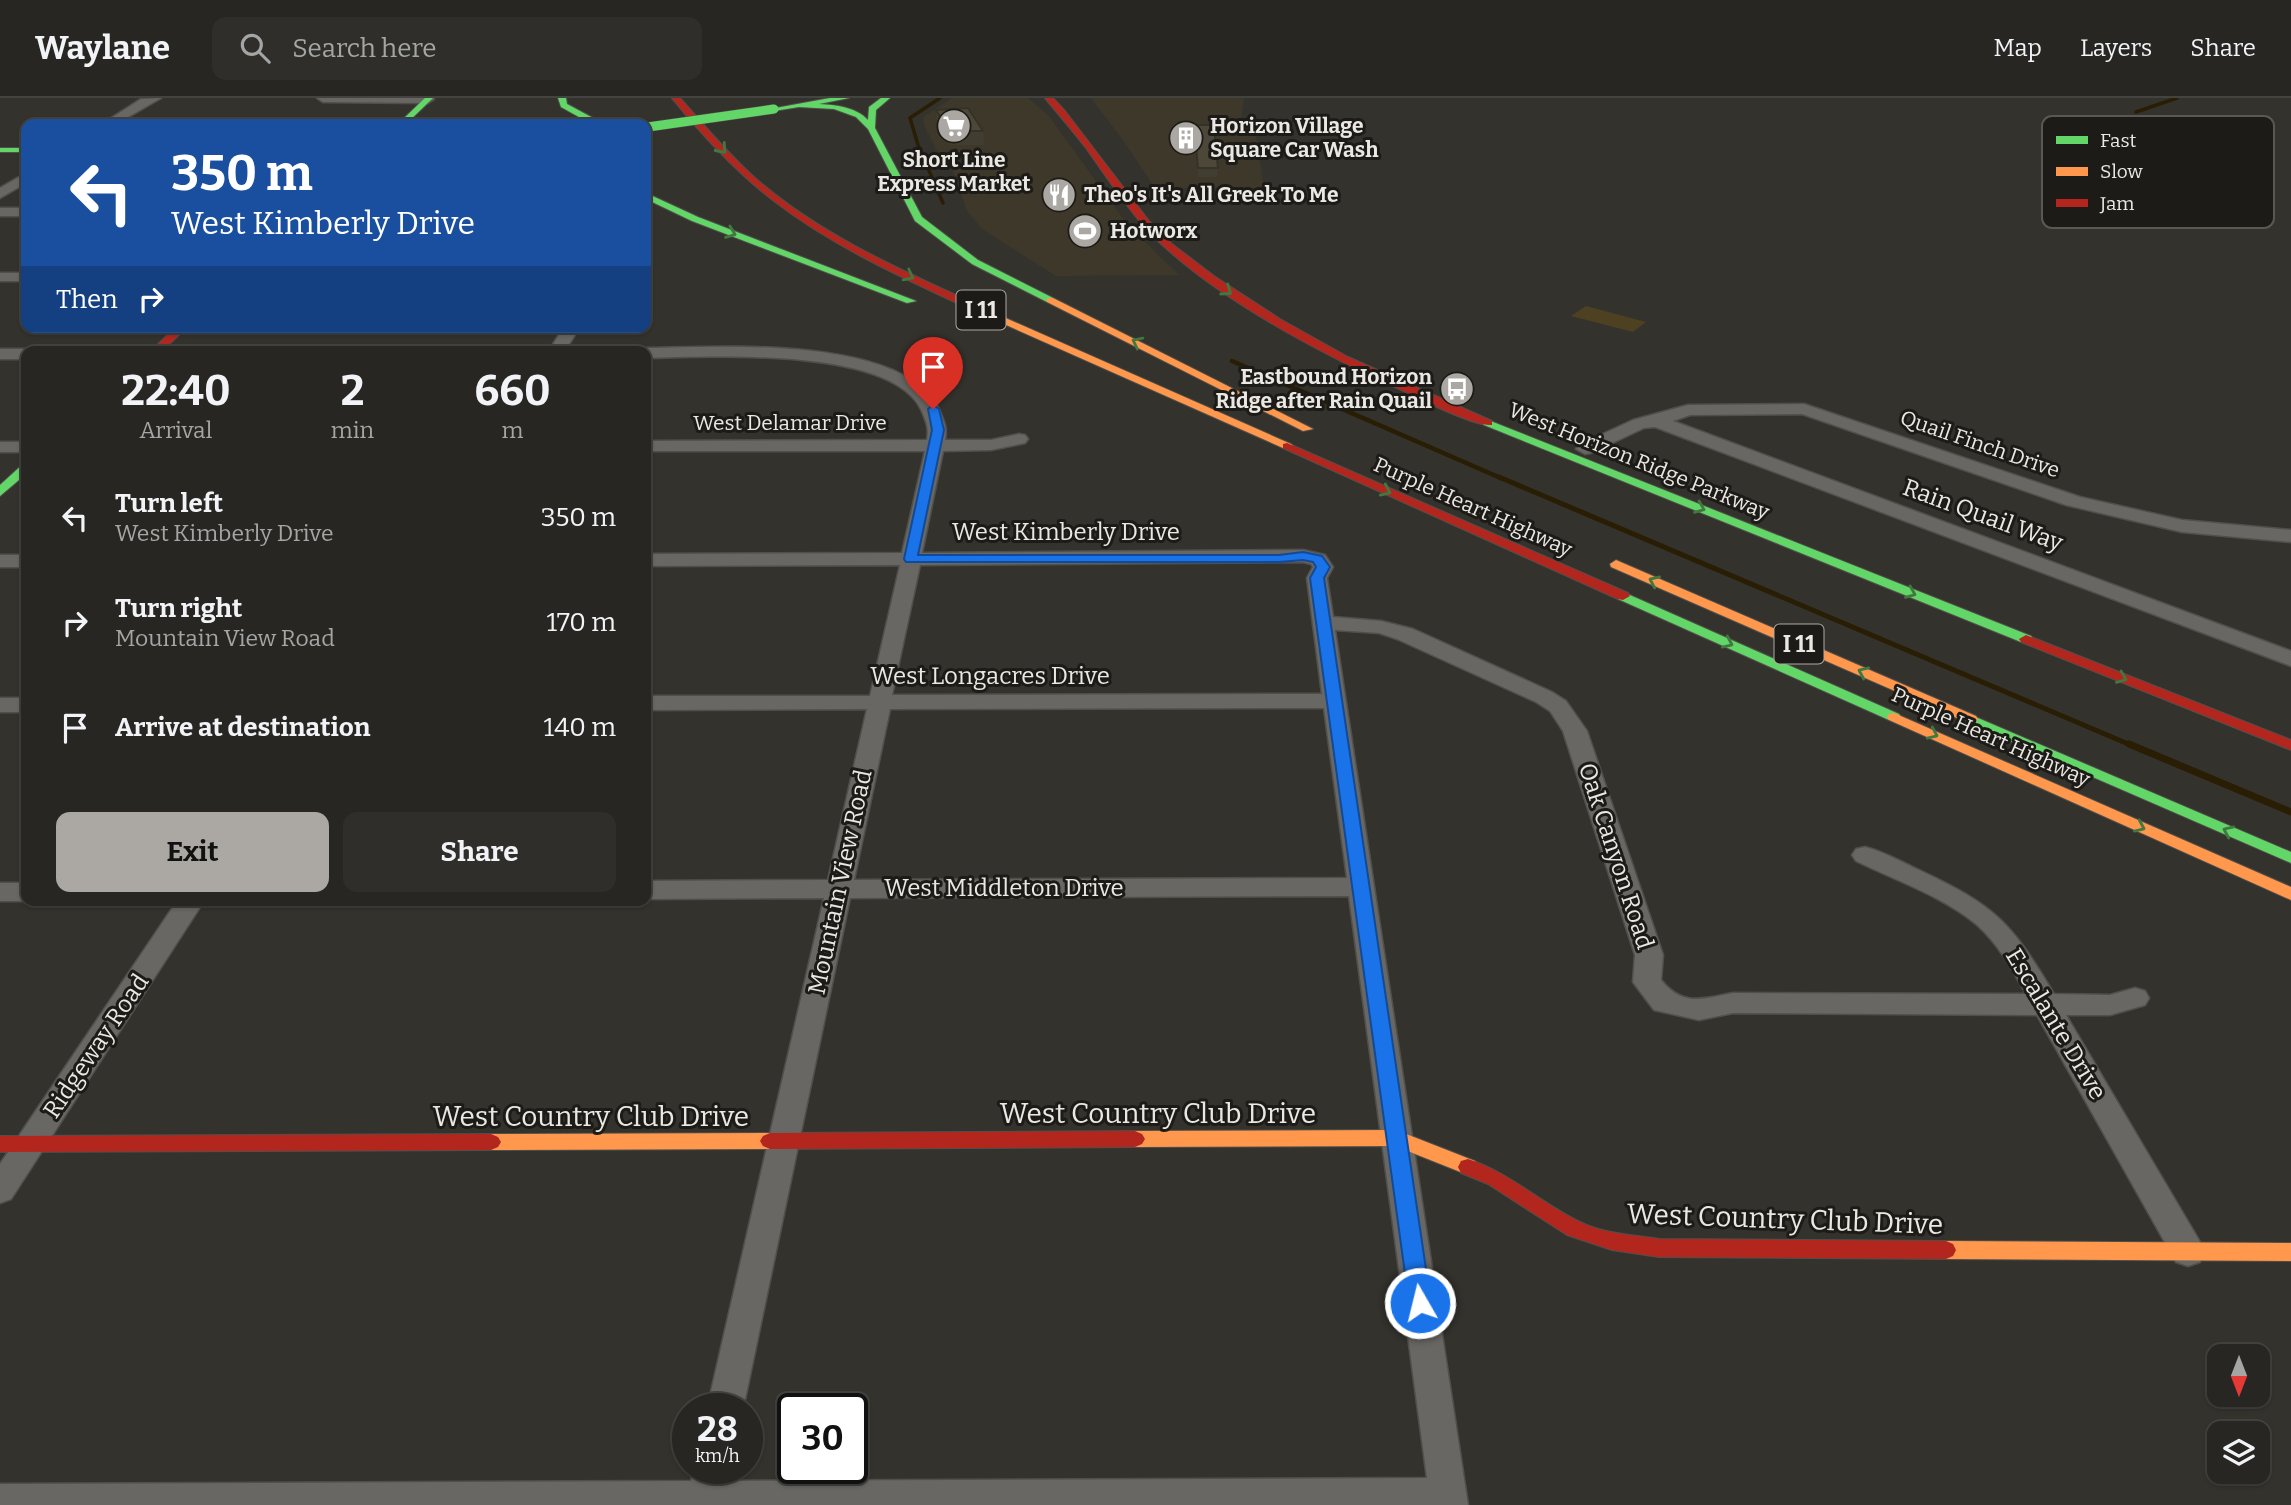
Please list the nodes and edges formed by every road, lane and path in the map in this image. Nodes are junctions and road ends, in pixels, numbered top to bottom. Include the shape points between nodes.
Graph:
1 (154, 98) edge
2 (323, 98) edge
3 (676, 98) edge
4 (703, 98) edge
5 (845, 98) edge
6 (886, 98) edge
7 (1049, 98) edge
8 (429, 99) edge
9 (797, 100) edge
10 (561, 108) edge
11 (117, 119) edge
12 (407, 119) edge
13 (586, 119) edge
14 (651, 124) edge
15 (871, 128) junction
16 (735, 133) dead end
17 (0, 150) edge
18 (21, 150) edge
19 (1092, 150) junction
20 (0, 157) edge
21 (21, 157) edge
22 (21, 180) edge
23 (0, 194) edge
24 (651, 199) edge
25 (1141, 205) junction
26 (0, 212) edge
27 (21, 212) edge
28 (1178, 254) junction
29 (1220, 270) junction
30 (0, 277) edge
31 (21, 277) edge
32 (924, 306) dead end
33 (971, 324) dead end
34 (176, 333) edge
35 (1089, 338) dead end
36 (1321, 340) junction
37 (161, 346) edge
38 (651, 353) edge
39 (0, 354) edge
40 (21, 354) edge
41 (1475, 418) junction
42 (1656, 421) junction
43 (1018, 439) dead end
44 (934, 445) junction
45 (651, 446) edge
46 (0, 447) edge
47 (21, 447) edge
48 (1585, 449) junction
49 (1604, 456) junction
50 (1323, 463) junction
51 (21, 473) edge
52 (0, 492) edge
53 (2291, 536) edge
54 (1601, 558) dead end
55 (911, 559) junction
56 (651, 560) edge
57 (0, 561) edge
58 (21, 561) edge
59 (1323, 623) junction
60 (2291, 659) edge
61 (1334, 701) junction
62 (878, 702) junction
63 (2227, 702) dead end
64 (651, 703) edge
65 (0, 705) edge
66 (21, 705) edge
67 (2291, 745) edge
68 (1865, 855) dead end
69 (2291, 858) edge
70 (1362, 887) junction
71 (838, 889) junction
72 (651, 890) edge
73 (0, 892) edge
74 (21, 892) edge
75 (2291, 894) edge
76 (188, 906) edge
77 (2135, 998) dead end
78 (2046, 1004) junction
79 (1396, 1138) junction
80 (784, 1142) junction
81 (0, 1144) edge
82 (31, 1144) junction
83 (0, 1190) edge
84 (2188, 1252) junction
85 (2291, 1252) edge
86 (729, 1393) edge
87 (707, 1491) edge
88 (1448, 1501) edge
89 (0, 1502) edge

1 - 11 street
2 - 8 street
3 -> 50 main road, Purple Heart Highway / I 11 via 753,180 853,248
4 - 16 main road
5 - 9 main road
6 - 15 main road via 872,108
7 - 19 main road, West Horizon Ridge Parkway
8 - 12 main road
9 - 14 main road, bridge
9 - 15 main road via 851,110
10 - 13 main road
35 -> 15 main road via 1313,432 975,262 918,219
17 - 18 main road
19 - 25 main road, West Horizon Ridge Parkway
19 - 25 main road, West Horizon Ridge Parkway via 1115,153
20 - 21 main road
22 - 23 street
24 -> 32 main road
25 - 28 main road, West Horizon Ridge Parkway via 1156,234
25 - 29 main road, West Horizon Ridge Parkway
26 - 27 street
28 - 29 main road via 1191,257 1206,270
28 -> 36 main road, West Horizon Ridge Parkway via 1233,295
29 - 36 main road, West Horizon Ridge Parkway
30 - 31 street
33 - 50 main road
34 - 37 main road
36 - 41 main road, West Horizon Ridge Parkway via 1366,371
36 - 48 main road, West Horizon Ridge Parkway
38 - 44 street, Mountain View Road via 813,354 846,360 917,391 933,409 938,430
39 - 40 street
41 - 49 main road via 1582,455
41 -> 67 main road, West Horizon Ridge Parkway
42 - 48 street, Quail Finch Drive
42 - 49 street, Quail Finch Drive via 1654,432
42 - 53 street, Quail Finch Drive via 1688,410 1804,410 2119,513 2182,526
42 - 60 street, Rain Quail Way
43 - 44 street, West Delamar Drive via 990,445
44 - 45 street, West Delamar Drive
44 - 55 street, Mountain View Road
46 - 47 street
48 - 49 main road, West Horizon Ridge Parkway
49 - 63 main road, West Horizon Ridge Parkway
50 -> 75 main road, Purple Heart Highway / I 11
51 - 52 main road
69 -> 54 main road, Purple Heart Highway / I 11
55 - 56 street, West Kimberly Drive
55 - 59 street, West Kimberly Drive via 1303,556 1318,559 1323,567 1317,578
55 - 62 street, Mountain View Road
57 - 58 street
59 - 61 street
59 - 78 street, Oak Canyon Road via 1381,627 1405,634 1558,706 1575,731 1649,955 1647,982 1664,1003 1699,1010 1733,1003
61 - 62 street, West Longacres Drive
61 - 70 street
62 - 64 street, West Longacres Drive
62 - 71 street, Mountain View Road
65 - 66 street
68 - 78 street, Escalante Drive via 1983,916 2017,953
70 - 71 street, West Middleton Drive
70 - 79 street
71 - 72 street, West Middleton Drive
71 - 80 street, Mountain View Road
73 - 74 street
76 - 82 street, Ridgeway Road
77 - 78 street, Oak Canyon Road via 2110,1005
78 - 84 street, Escalante Drive
79 - 80 main road, West Country Club Drive
79 - 84 main road, West Country Club Drive via 1495,1178 1574,1228 1612,1241 1659,1248
79 - 88 street
80 - 82 main road, West Country Club Drive
80 - 86 street, Mountain View Road
81 - 82 main road, West Country Club Drive
82 - 83 street, Ridgeway Road
84 - 85 main road, West Country Club Drive
87 - 88 street
87 - 89 street

